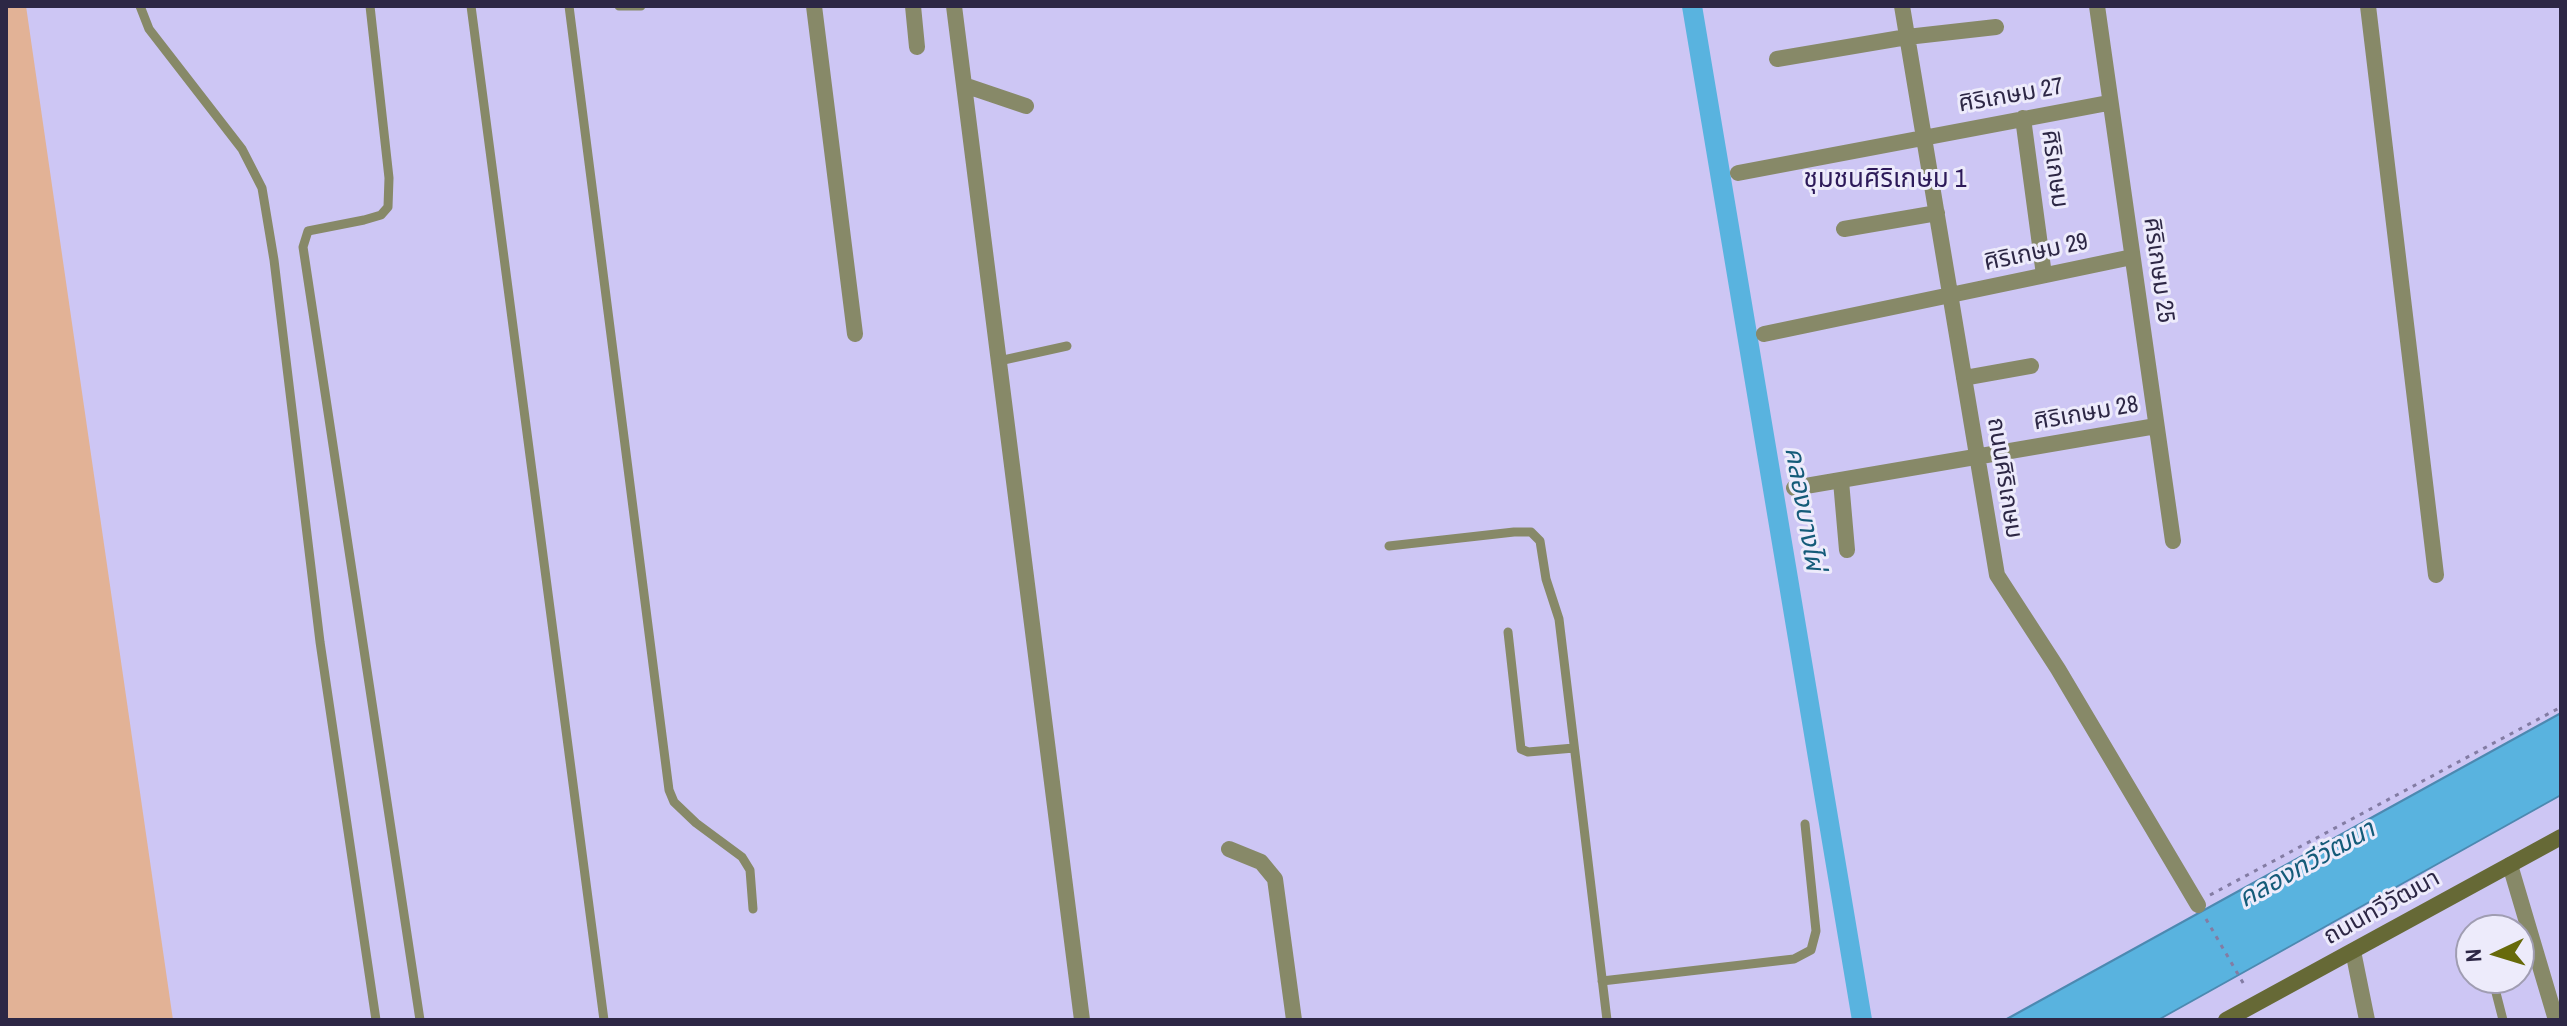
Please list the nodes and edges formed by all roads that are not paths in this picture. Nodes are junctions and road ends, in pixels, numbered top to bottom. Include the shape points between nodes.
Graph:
1 (140, 6) edge
2 (370, 6) edge
3 (471, 6) edge
4 (569, 6) edge
5 (619, 6) edge
6 (641, 6) edge
7 (814, 6) edge
8 (913, 6) edge
9 (954, 6) edge
10 (1902, 6) edge
11 (2097, 6) edge
12 (2368, 6) edge
13 (1996, 27) dead end
14 (1907, 37) junction
15 (917, 47) dead end
16 (1777, 59) dead end
17 (964, 85) junction
18 (2108, 103) junction
19 (1026, 106) dead end
20 (2023, 118) junction
21 (1923, 137) junction
22 (1738, 173) dead end
23 (1937, 213) junction
24 (1844, 229) dead end
25 (2132, 257) junction
26 (2044, 275) junction
27 (1951, 296) junction
28 (855, 334) dead end
29 (1764, 334) dead end
30 (1067, 346) dead end
31 (999, 361) junction
32 (2031, 366) dead end
33 (1964, 378) junction
34 (2156, 426) junction
35 (1977, 458) junction
36 (1841, 481) junction
37 (1794, 488) dead end
38 (2173, 541) dead end
39 (1389, 546) dead end
40 (1847, 550) dead end
41 (2436, 575) dead end
42 (1508, 632) dead end
43 (1574, 748) junction
44 (1805, 824) dead end
45 (2561, 837) edge
46 (1229, 849) dead end
47 (2510, 865) junction
48 (2197, 904) road end
49 (753, 909) dead end
50 (2353, 951) junction
51 (1602, 981) junction
52 (2496, 994) edge
53 (376, 1020) edge
54 (420, 1020) edge
55 (604, 1020) edge
56 (1082, 1020) edge
57 (1294, 1020) edge
58 (1607, 1020) edge
59 (2226, 1020) edge
60 (2367, 1020) edge
61 (2503, 1020) edge
62 (2556, 1020) edge

1 - 53 lane via 149,29 242,149 262,188 320,642
2 - 54 lane via 388,207 381,215 308,231 303,247
3 - 55 lane
4 - 49 lane via 669,790 696,823 742,857 750,870
5 - 6 lane
7 - 28 street
8 - 15 street
9 - 17 street
10 - 14 street, ถนนศิริเกษม
11 - 18 street, ศิริเกษม 25
12 - 41 street
13 - 14 street
14 - 16 street
14 - 21 street, ถนนศิริเกษม
17 - 19 street
17 - 31 street
18 - 20 street, ศิริเกษม 27
18 - 25 street, ศิริเกษม 25
20 - 21 street, ศิริเกษม 27
20 - 26 street, ศิริเกษม
21 - 22 street, ศิริเกษม 27
21 - 23 street, ถนนศิริเกษม
23 - 24 street
23 - 27 street, ถนนศิริเกษม
25 - 26 street, ศิริเกษม 29
25 - 34 street, ศิริเกษม 25
26 - 27 street, ศิริเกษม 29
27 - 29 street, ศิริเกษม 29
27 - 33 street, ถนนศิริเกษม
30 - 31 lane
31 - 56 street
32 - 33 street
33 - 35 street, ถนนศิริเกษม
34 - 35 street, ศิริเกษม 28
34 - 38 street, ศิริเกษม 25
35 - 36 street, ศิริเกษม 28
35 - 48 street, ถนนศิริเกษม via 1997,575
36 - 37 street, ศิริเกษม 28
36 - 40 street
39 - 43 lane via 1514,532 1537,535 1559,619
42 - 43 lane via 1521,749
43 - 51 lane
44 - 51 lane via 1816,931 1811,950 1794,959
45 - 47 main road, ถนนทวีวัฒนา
46 - 57 street via 1261,862 1275,879
47 - 50 main road, ถนนทวีวัฒนา
47 - 62 street
50 - 59 main road, ถนนทวีวัฒนา
50 - 60 street
51 - 58 lane
52 - 61 lane

